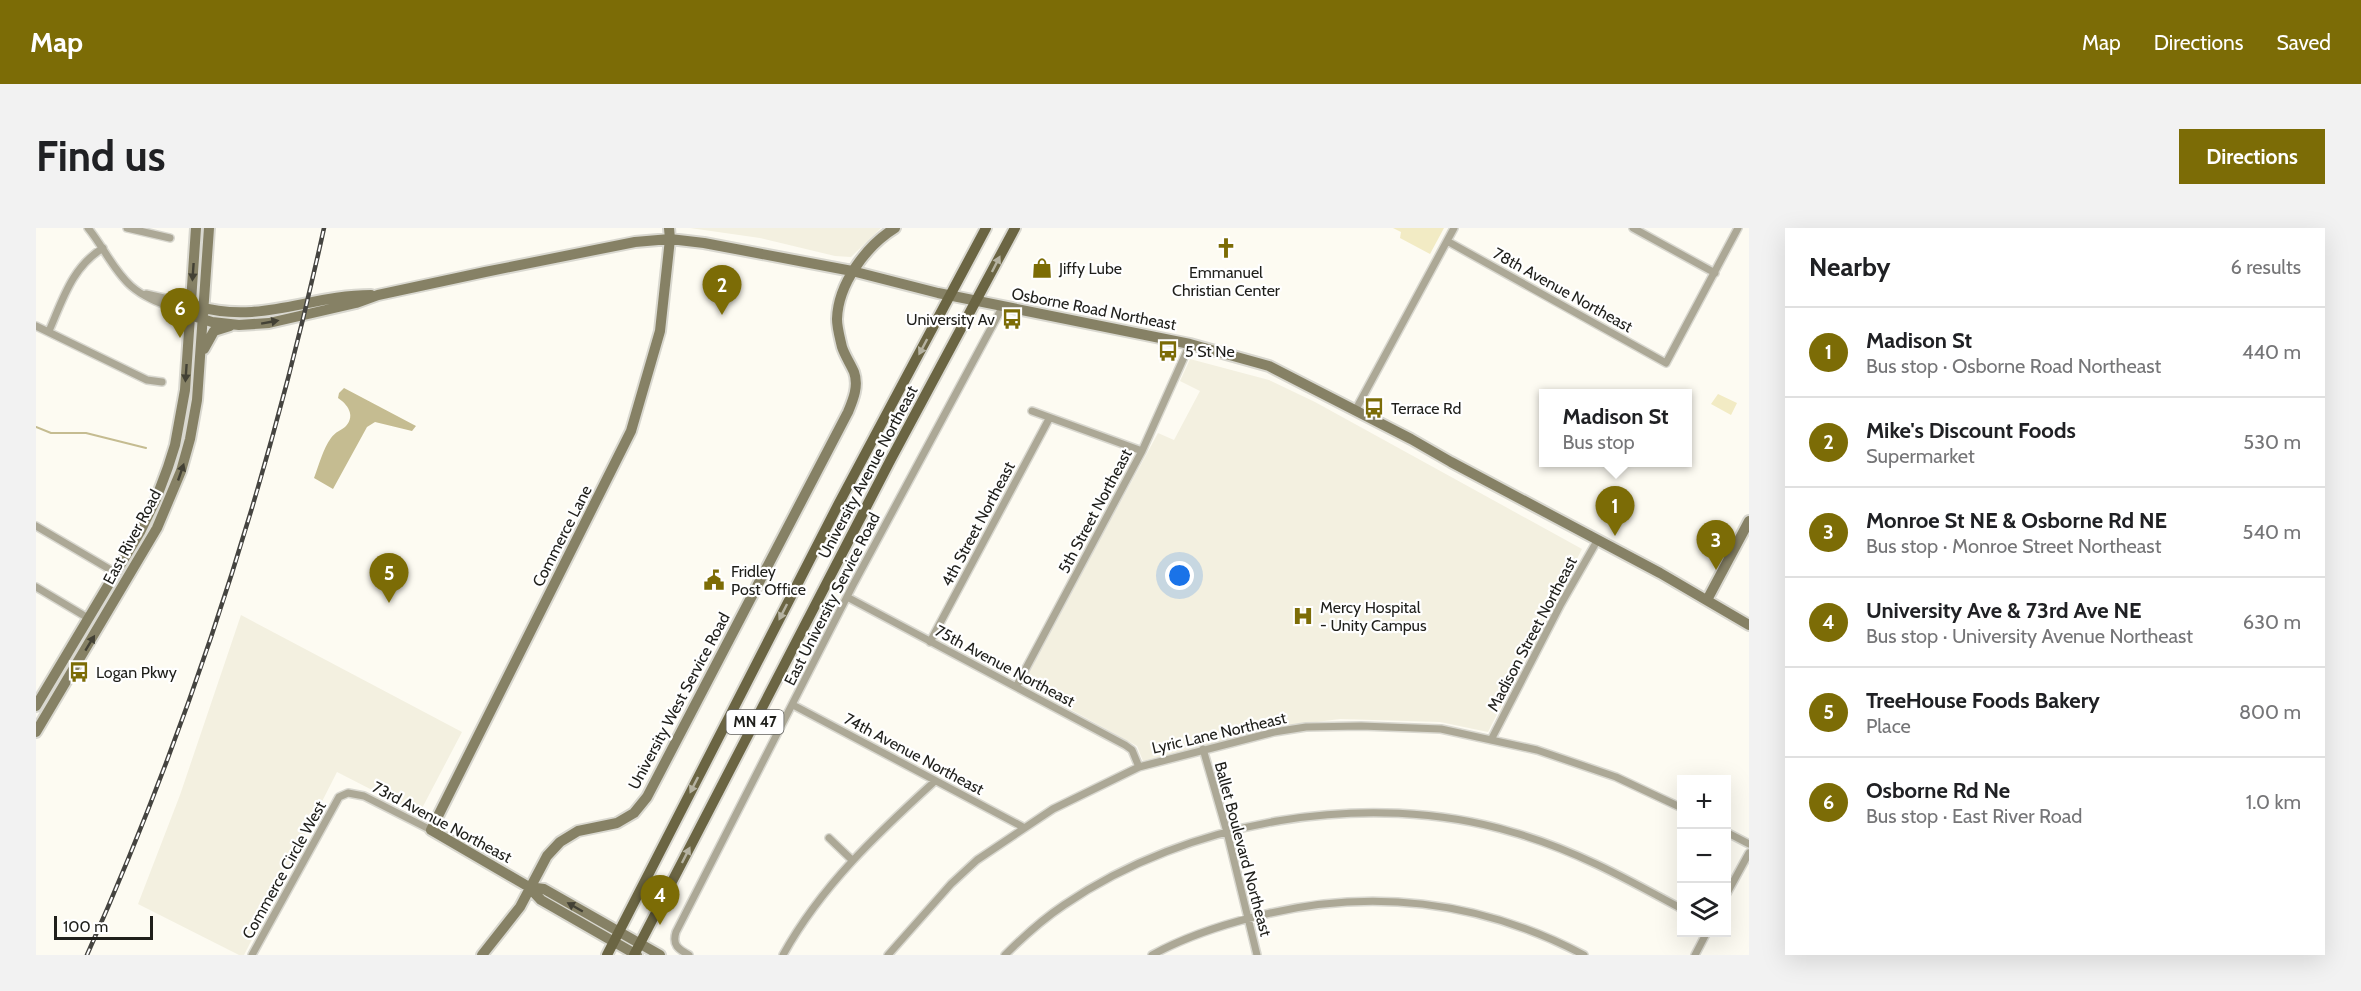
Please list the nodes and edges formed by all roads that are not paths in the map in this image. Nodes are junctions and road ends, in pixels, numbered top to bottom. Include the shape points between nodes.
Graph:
1 (88, 228) edge
2 (128, 228) edge
3 (196, 228) edge
4 (209, 228) edge
5 (895, 228) edge
6 (986, 228) edge
7 (1015, 228) edge
8 (1454, 228) edge
9 (1633, 228) edge
10 (1738, 228) edge
11 (669, 233) edge
12 (170, 238) dead end
13 (1447, 242) junction
14 (103, 248) junction
15 (852, 271) junction
16 (1715, 273) junction
17 (143, 294) junction
18 (378, 295) junction
19 (951, 295) junction
20 (977, 301) junction
21 (1003, 306) junction
22 (191, 309) junction
23 (203, 313) junction
24 (239, 325) junction
25 (36, 326) edge
26 (48, 330) junction
27 (1190, 344) junction
28 (201, 355) junction
29 (162, 382) dead end
30 (1032, 411) dead end
31 (1355, 411) junction
32 (1049, 419) junction
33 (1142, 451) junction
34 (1749, 521) edge
35 (36, 526) edge
36 (1597, 541) junction
37 (116, 573) junction
38 (36, 587) edge
39 (847, 597) junction
40 (1707, 600) junction
41 (88, 618) junction
42 (1749, 625) edge
43 (930, 642) junction
44 (1016, 687) junction
45 (36, 705) edge
46 (793, 705) junction
47 (49, 712) junction
48 (36, 732) edge
49 (1491, 740) junction
50 (1203, 749) junction
51 (1139, 767) junction
52 (935, 781) junction
53 (339, 797) joint
54 (1677, 806) edge
55 (1023, 827) junction
56 (431, 831) junction
57 (1227, 832) junction
58 (1731, 835) edge
59 (829, 838) dead end
60 (1749, 844) edge
61 (1749, 853) edge
62 (852, 860) junction
63 (1731, 886) edge
64 (529, 887) junction
65 (1677, 906) edge
66 (1247, 918) junction
67 (617, 937) junction
68 (1705, 937) edge
69 (636, 952) edge
70 (252, 955) edge
71 (482, 955) edge
72 (607, 955) edge
73 (660, 955) edge
74 (689, 955) edge
75 (783, 955) edge
76 (888, 955) edge
77 (1005, 955) edge
78 (1152, 955) edge
79 (1257, 955) edge
80 (1584, 955) edge
81 (1695, 955) edge

1 - 14 street
2 - 12 street
3 -> 22 street, East River Road
4 - 23 street, East River Road
5 - 15 street, University West Service Road via 871,247
6 - 19 main road, University Avenue Northeast / MN 47
20 -> 7 main road, University Avenue Northeast / MN 47
8 - 13 street
9 - 16 street
10 - 16 street
11 - 15 street, Osborne Road Northeast
11 - 18 street, Osborne Road Northeast
11 - 56 street, Commerce Lane via 660,331 631,431
13 - 16 street, 78th Avenue Northeast via 1666,363
13 - 31 street
14 - 17 street via 129,285
14 - 26 street via 78,269
15 - 19 street, Osborne Road Northeast
15 - 64 street, University West Service Road via 837,320 843,349 855,375 855,393 848,412 647,796 634,813 617,823 578,831 560,842
17 - 22 street
17 - 22 street via 160,304
18 - 23 street, Osborne Road Northeast via 354,295 253,313
24 -> 18 street, Osborne Road Northeast via 311,314
19 - 20 street, Osborne Road Northeast
19 -> 67 main road, University Avenue Northeast / MN 47 via 839,502
20 - 21 street, Osborne Road Northeast
69 -> 20 main road, University Avenue Northeast / MN 47
21 - 27 street, Osborne Road Northeast
21 - 39 street, East University Service Road
22 - 23 street, Osborne Road Northeast
22 -> 37 street, East River Road via 185,390 175,445 156,499
23 - 24 street, Osborne Road Northeast
23 - 28 street, East River Road
24 - 28 street via 214,331
25 - 26 street
26 - 29 street via 147,380
27 - 31 street, Osborne Road Northeast via 1269,366
27 - 33 street, 5th Street Northeast
47 -> 28 street, East River Road via 172,497 194,424
30 - 32 street
31 - 36 street, Osborne Road Northeast
32 - 33 street
32 - 43 street, 4th Street Northeast
33 - 44 street, 5th Street Northeast
34 - 40 street
35 - 37 street
36 - 40 street, Osborne Road Northeast
36 - 49 street, Madison Street Northeast
37 - 41 street, East River Road
38 - 41 street
39 - 43 street, 75th Avenue Northeast
39 - 46 street, East University Service Road
40 - 42 street, Osborne Road Northeast
41 - 45 street, East River Road
43 - 44 street, 75th Avenue Northeast
44 - 51 street, 75th Avenue Northeast via 1125,744 1135,754
45 - 47 street
46 - 52 street, 74th Avenue Northeast
46 - 74 street, East University Service Road via 674,939 678,949
47 - 48 street, East River Road
49 - 50 street, Lyric Lane Northeast via 1441,729 1306,727
49 - 54 street, Lyric Lane Northeast via 1537,750 1616,777
50 - 51 street, Lyric Lane Northeast
50 - 57 street, Ballet Boulevard Northeast
51 - 55 street, Lyric Lane Northeast via 1076,796
52 - 55 street, 74th Avenue Northeast
52 - 62 street
53 - 56 street, 73rd Avenue Northeast via 348,793 364,796
53 - 70 street, Commerce Circle West
55 - 76 street, Lyric Lane Northeast via 951,884
56 - 64 street, 73rd Avenue Northeast
57 - 65 street via 1346,814 1464,820 1559,846
57 - 66 street, Ballet Boulevard Northeast
57 - 77 street via 1162,852 1089,888
58 - 60 street
59 - 62 street
61 - 63 street
62 - 75 street via 807,916
64 - 67 street, 73rd Avenue Northeast via 544,889
64 - 71 street, University West Service Road via 520,907
66 - 78 street via 1214,927
66 - 79 street, Ballet Boulevard Northeast
66 - 80 street via 1313,904 1350,901 1437,905 1517,924
67 - 69 street, 73rd Avenue Northeast
67 - 72 main road, University Avenue Northeast / MN 47
68 - 81 street
69 - 73 street, 73rd Avenue Northeast

